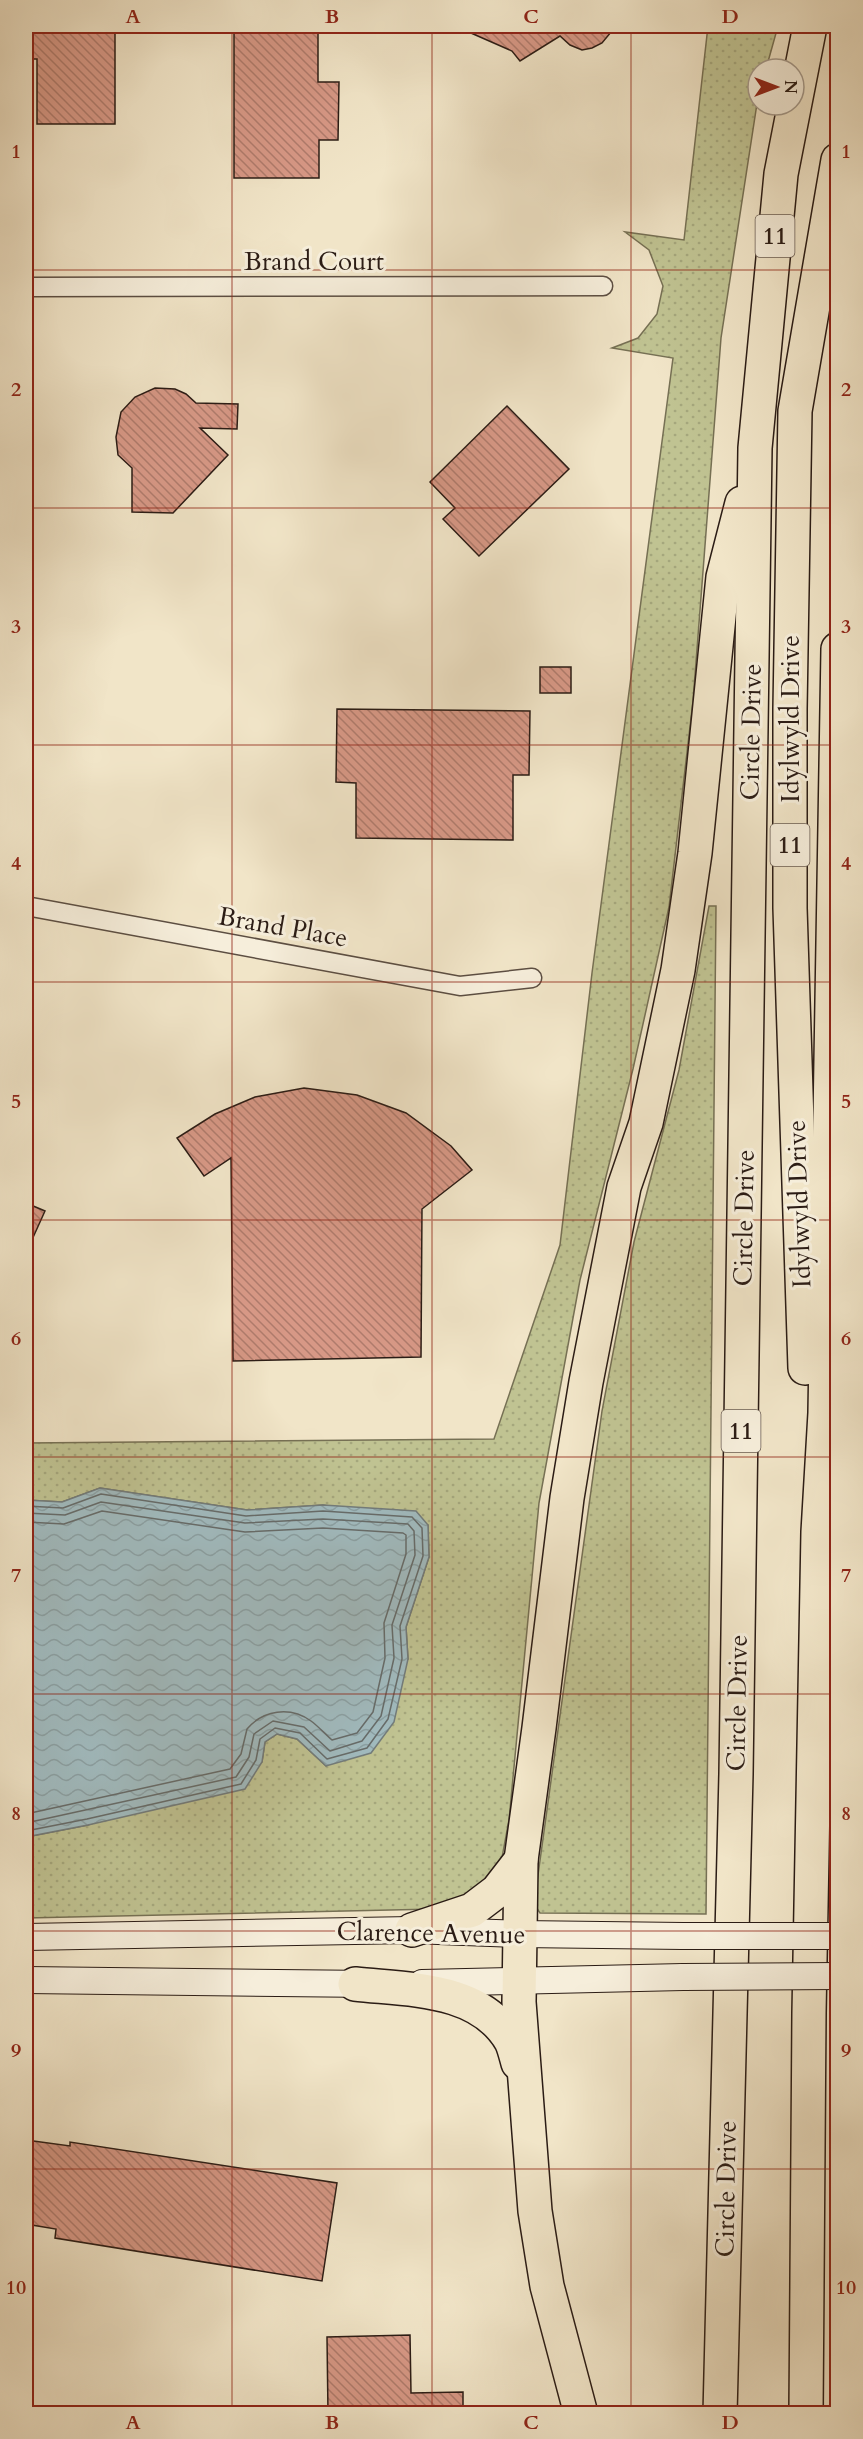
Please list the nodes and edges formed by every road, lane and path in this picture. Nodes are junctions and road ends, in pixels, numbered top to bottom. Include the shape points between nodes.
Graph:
1 (810, 26) edge
2 (837, 160) edge
3 (603, 286) dead end
4 (26, 287) edge
5 (755, 448) junction
6 (837, 649) edge
7 (26, 906) edge
8 (532, 978) dead end
9 (818, 1532) junction
10 (521, 1860) junction
11 (412, 1930) junction
12 (520, 1935) junction
13 (837, 1936) edge
14 (26, 1937) edge
15 (837, 1976) edge
16 (26, 1980) edge
17 (518, 1980) junction
18 (355, 1984) junction
19 (525, 2083) junction
20 (581, 2414) edge
21 (720, 2414) edge
22 (806, 2414) edge

1 - 5 highway, Circle Drive / 11 via 781,174
2 - 9 highway, Idylwyld Drive / 11 via 795,411 790,686 790,908 797,1155 806,1414
3 - 4 street, Brand Court
5 - 10 highway via 723,577 695,853 678,970 646,1123 624,1187 586,1382 567,1498
5 - 21 highway, Circle Drive / 11 via 736,1750
6 - 9 highway, 11 via 825,1413
7 - 8 street, Brand Place via 460,986
9 - 22 highway, 11
10 - 11 highway via 497,1891 472,1910
10 - 12 highway
11 - 12 main road, Clarence Avenue
11 - 14 main road, Clarence Avenue
12 - 13 main road, Clarence Avenue, bridge
12 - 17 highway
15 - 17 main road, Clarence Avenue, bridge
16 - 18 main road, Clarence Avenue
17 - 18 main road, Clarence Avenue
17 - 19 highway
18 - 19 highway via 434,1993 472,2004 492,2017 511,2041
19 - 20 highway via 535,2211 547,2286

